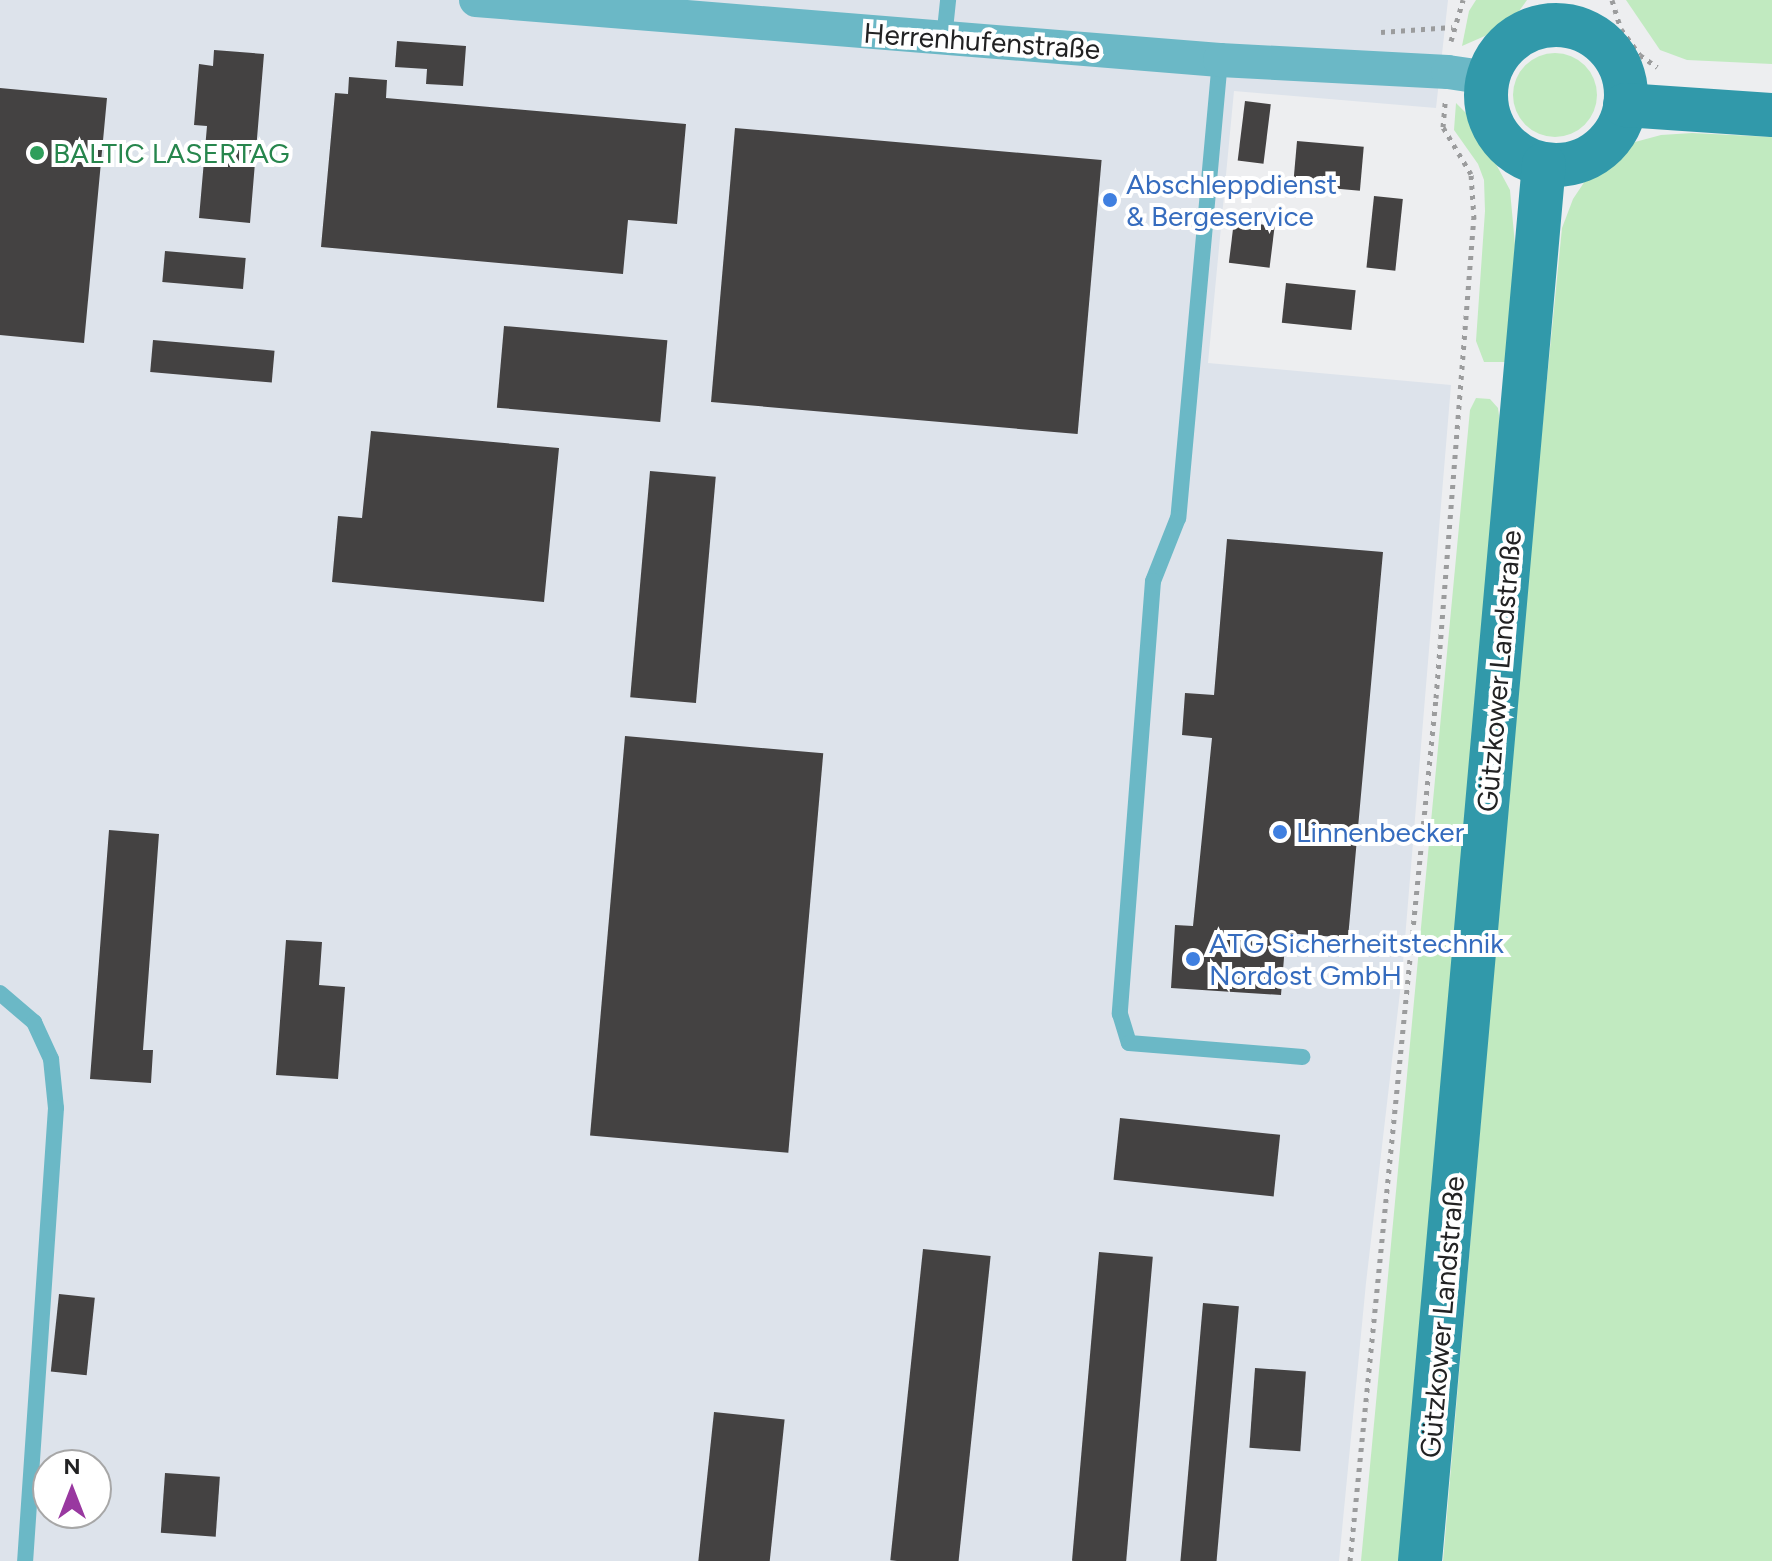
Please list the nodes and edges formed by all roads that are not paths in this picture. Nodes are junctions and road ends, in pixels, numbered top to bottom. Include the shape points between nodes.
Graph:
1 (476, 0) edge
2 (948, 0) edge
3 (1561, 12) edge
4 (944, 39) junction
5 (1220, 60) junction
6 (1488, 78) junction
7 (1625, 105) junction
8 (1772, 115) edge
9 (1544, 164) junction
10 (0, 993) edge
11 (1302, 1057) dead end
12 (25, 1561) edge
13 (1420, 1561) edge

1 - 4 street, Herrenhufenstraße
2 - 4 lane
3 - 6 main road via 1514,39 1493,63
3 - 7 main road via 1610,51 1620,67
4 - 5 street, Herrenhufenstraße
5 - 6 street, Herrenhufenstraße
5 - 11 lane via 1178,518 1153,581 1120,1014 1129,1043
6 - 9 main road via 1489,116 1497,133 1526,158
7 - 8 main road
7 - 9 main road via 1610,138 1597,151 1572,162
9 - 13 main road, Gützkower Landstraße
10 - 12 lane via 34,1022 51,1059 56,1108

